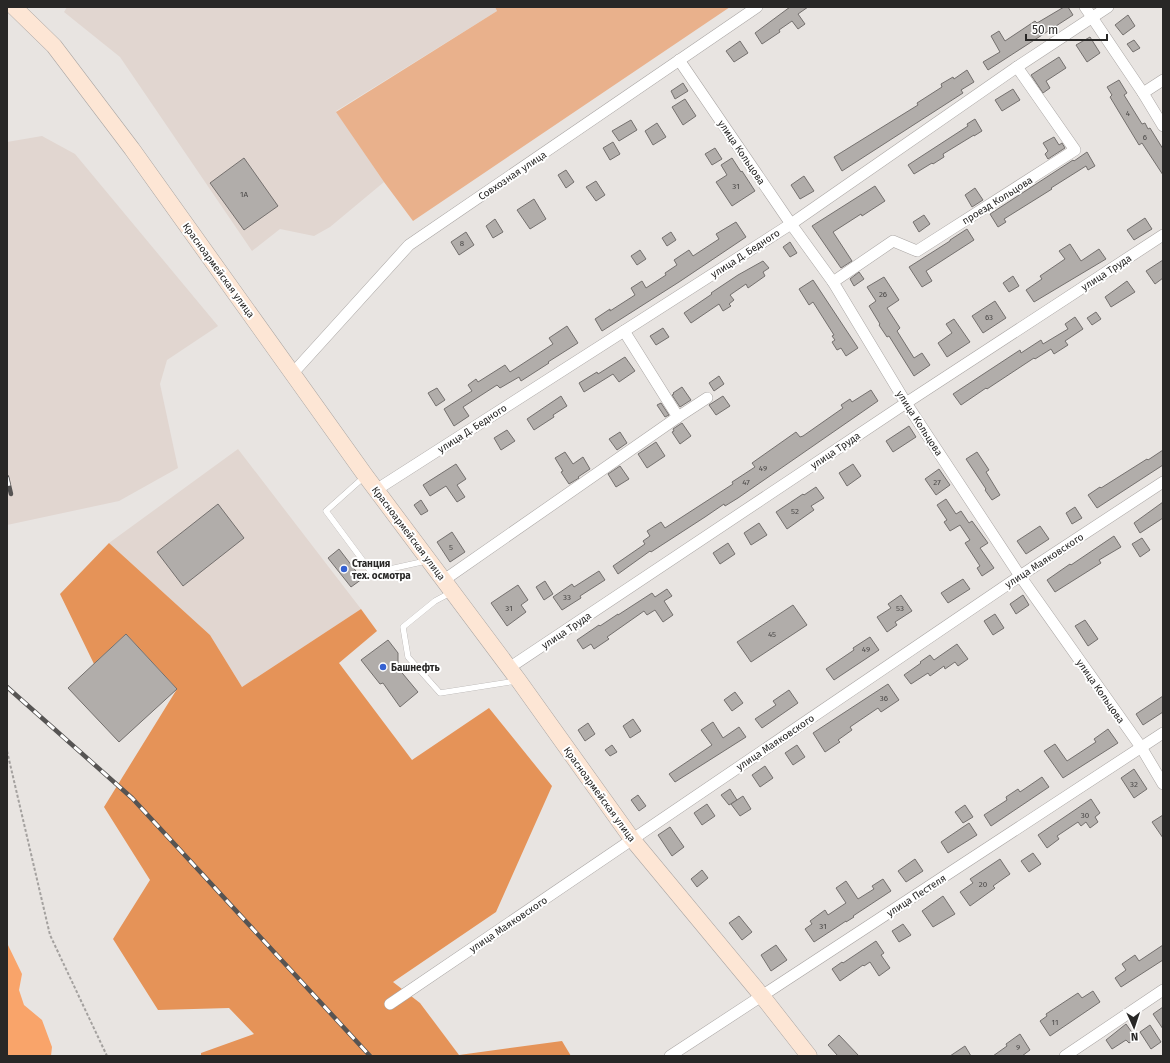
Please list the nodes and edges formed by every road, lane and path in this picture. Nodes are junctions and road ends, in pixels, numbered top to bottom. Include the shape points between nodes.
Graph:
1 (14, 7) edge
2 (757, 7) edge
3 (1085, 7) edge
4 (1108, 7) edge
5 (1092, 17) junction
6 (679, 60) junction
7 (1018, 67) junction
8 (1163, 80) edge
9 (1144, 93) junction
10 (1163, 126) edge
11 (791, 224) junction
12 (1163, 235) edge
13 (832, 282) junction
14 (624, 331) junction
15 (293, 373) junction
16 (707, 398) dead end
17 (906, 403) junction
18 (678, 416) junction
19 (366, 475) junction
20 (1163, 482) edge
21 (376, 490) junction
22 (429, 560) junction
23 (1020, 576) junction
24 (448, 586) junction
25 (509, 668) junction
26 (519, 681) junction
27 (1163, 732) edge
28 (1141, 747) junction
29 (7, 751) edge
30 (1163, 784) edge
31 (632, 839) junction
32 (1163, 990) edge
33 (762, 996) junction
34 (390, 1004) dead end
35 (107, 1056) edge
36 (670, 1056) edge
37 (809, 1056) edge
38 (1065, 1056) edge

1 - 15 main road, Красноармейская улица via 64,58
2 - 6 street, Совхозная улица
3 - 5 street
4 - 5 street, улица Д. Бедного
5 - 7 street, улица Д. Бедного
5 - 9 street
6 - 11 street, улица Кольцова
6 - 15 street, Совхозная улица via 409,245
7 - 11 street, улица Д. Бедного
7 - 13 street, проезд Кольцова via 1075,150 917,251 893,241
8 - 9 street
9 - 10 street
11 - 13 street, улица Кольцова
11 - 14 street, улица Д. Бедного
12 - 17 street, улица Труда
13 - 17 street, улица Кольцова
14 - 18 street
14 - 21 street, улица Д. Бедного
15 - 19 main road, Красноармейская улица
16 - 18 street
17 - 23 street, улица Кольцова
17 - 25 street, улица Труда
18 - 24 street
19 - 21 main road, Красноармейская улица
19 - 22 lane via 326,511 363,561 372,573
20 - 23 street, улица Маяковского
21 - 22 main road, Красноармейская улица
22 - 24 main road, Красноармейская улица
23 - 28 street, улица Кольцова
23 - 31 street, улица Маяковского
24 - 25 main road, Красноармейская улица
24 - 26 lane via 403,627 408,657 440,693
25 - 26 main road, Красноармейская улица
26 - 31 main road, Красноармейская улица
27 - 28 street, улица Пестеля
28 - 30 street, улица Кольцова
28 - 33 street, улица Пестеля
29 - 35 path via 50,935
31 - 33 main road, Красноармейская улица
31 - 34 street, улица Маяковского
32 - 38 street
33 - 36 street, улица Пестеля
33 - 37 main road, Красноармейская улица

